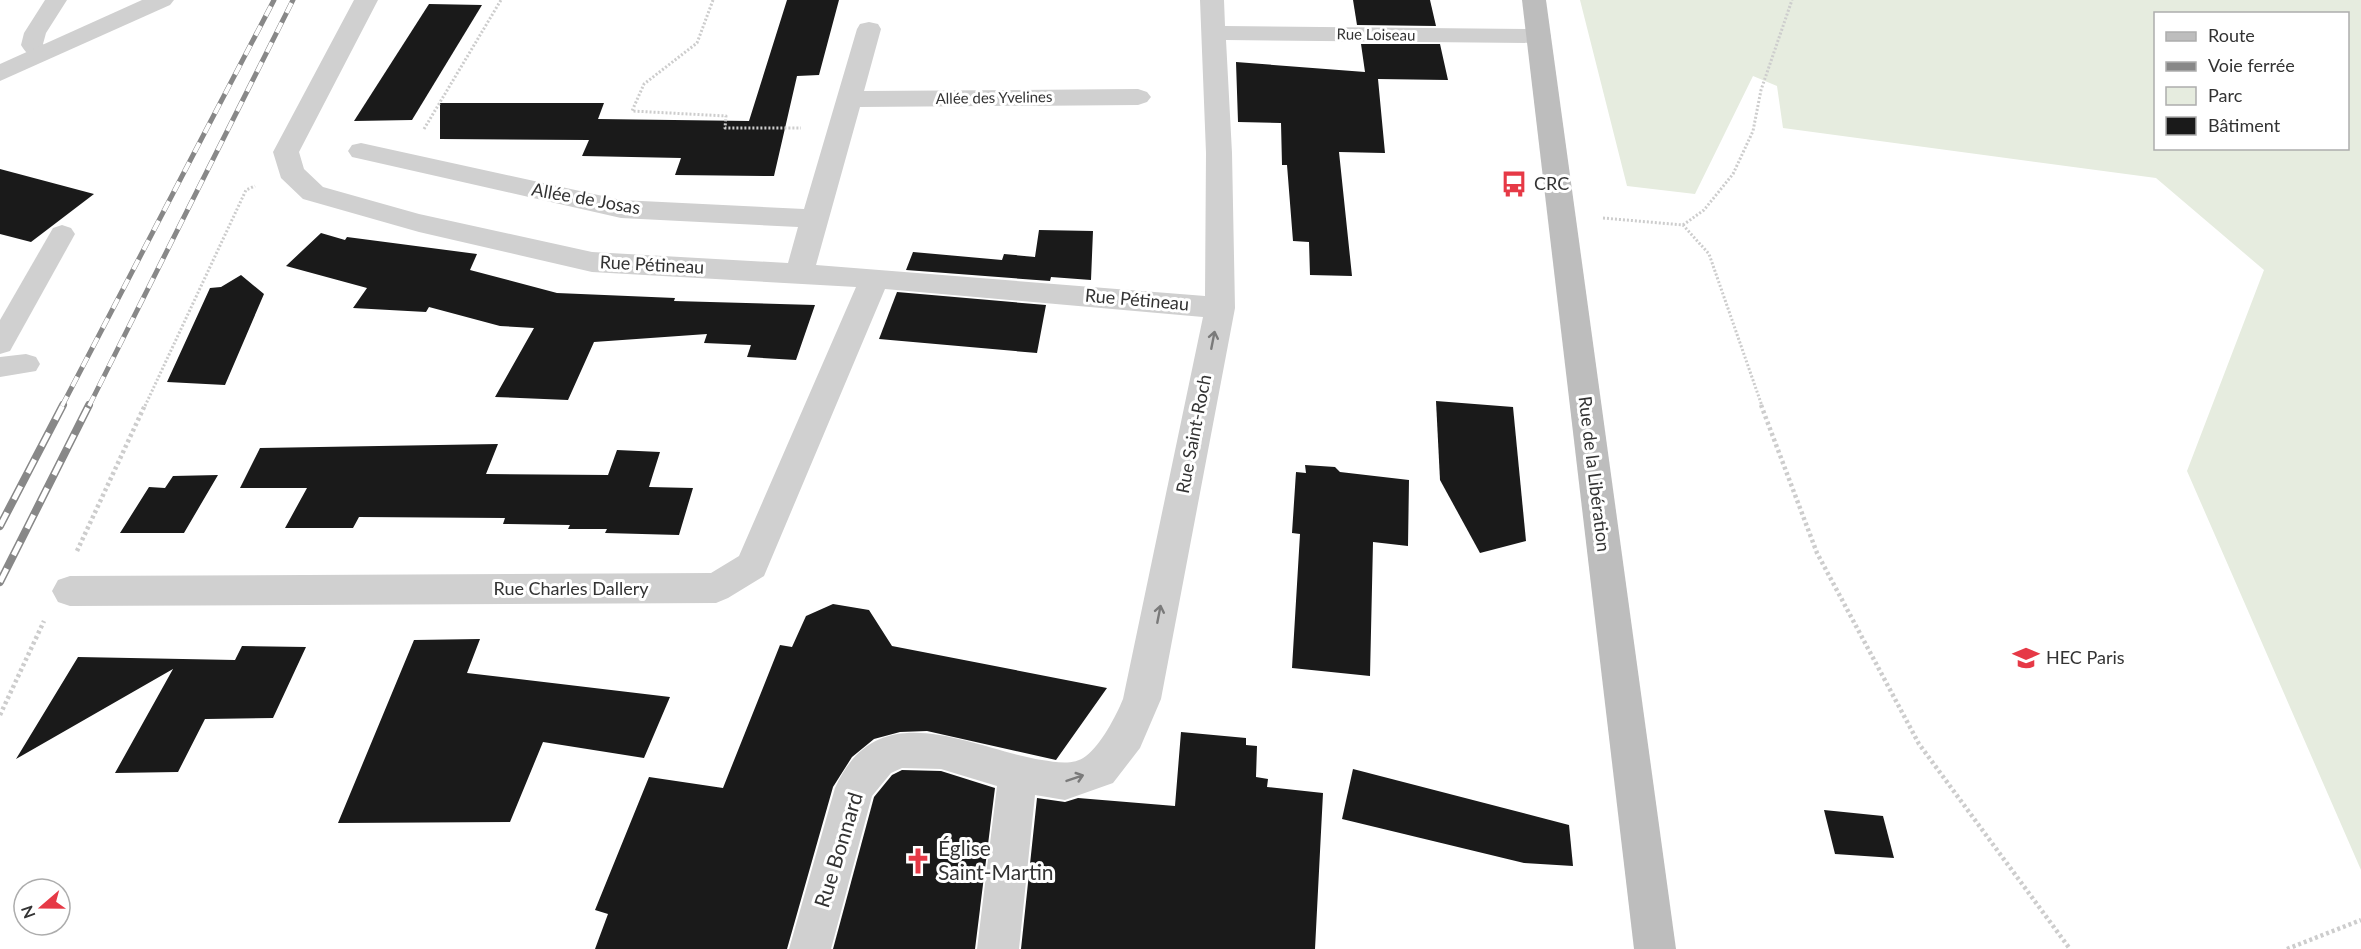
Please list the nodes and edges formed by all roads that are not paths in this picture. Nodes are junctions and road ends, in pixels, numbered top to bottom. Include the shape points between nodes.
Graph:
1 (56, 0) edge
2 (162, 0) edge
3 (366, 0) edge
4 (1212, 0) edge
5 (1534, 0) edge
6 (869, 29) dead end
7 (1212, 33) junction
8 (1539, 36) junction
9 (39, 53) junction
10 (0, 73) edge
11 (1138, 97) dead end
12 (851, 99) junction
13 (361, 151) dead end
14 (814, 219) junction
15 (62, 234) dead end
16 (799, 274) junction
17 (875, 278) junction
18 (1220, 308) junction
19 (0, 344) edge
20 (64, 587) road end
21 (1018, 774) junction
22 (1650, 944) edge
23 (810, 949) edge
24 (998, 949) edge

1 - 9 lane via 35,33 32,45
2 - 9 street
3 - 16 street, Rue Pétineau via 286,152 291,172 313,193 419,223 592,262
4 - 7 street, Rue Saint-Roch
5 - 8 main road, Rue de la Libération
6 - 12 street
7 - 8 street, Rue Loiseau
7 - 18 street, Rue Saint-Roch via 1219,153
8 - 22 main road, Rue de la Libération
9 - 10 street
11 - 12 street, Allée des Yvelines
12 - 14 street
13 - 14 street, Allée de Josas via 621,209
14 - 16 street
15 - 19 lane
16 - 17 street, Rue Pétineau
17 - 18 street, Rue Pétineau
17 - 20 street, Rue Charles Dallery via 752,566 716,588
21 -> 18 street, Rue Saint-Roch via 1065,782 1099,770 1126,736 1142,699
21 - 23 street, Rue Bonnard via 941,751 900,750 876,760 855,788
21 - 24 street

